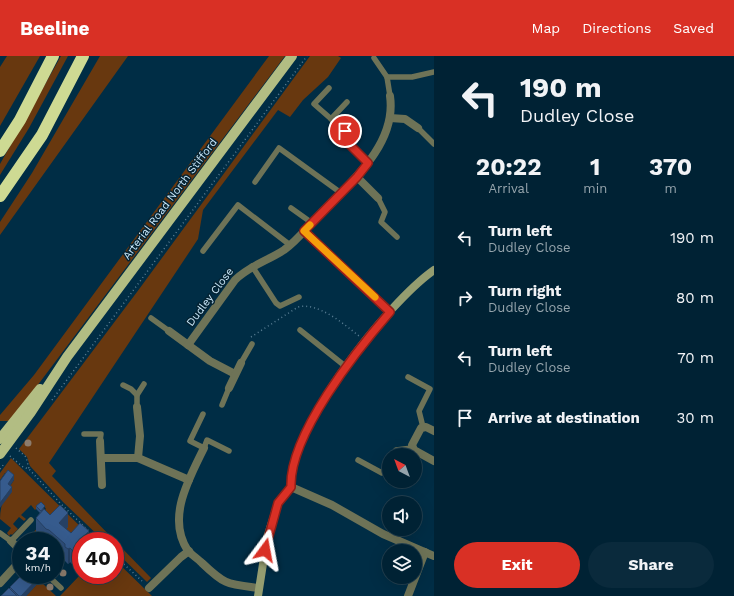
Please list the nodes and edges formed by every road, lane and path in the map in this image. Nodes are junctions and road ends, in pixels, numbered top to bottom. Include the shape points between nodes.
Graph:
1 (53, 56) edge
2 (83, 56) edge
3 (292, 56) edge
4 (307, 56) edge
5 (374, 58) dead end
6 (434, 72) edge
7 (387, 77) junction
8 (329, 88) dead end
9 (390, 96) joint
10 (347, 102) dead end
11 (390, 118) junction
12 (331, 119) junction
13 (418, 128) joint
14 (434, 144) edge
15 (0, 150) edge
16 (368, 163) junction
17 (357, 177) junction
18 (255, 182) dead end
19 (341, 193) junction
20 (0, 196) edge
21 (378, 198) joint
22 (291, 208) dead end
23 (312, 223) junction
24 (304, 231) junction
25 (397, 237) dead end
26 (290, 244) junction
27 (203, 251) dead end
28 (252, 266) junction
29 (434, 270) edge
30 (299, 297) dead end
31 (390, 312) junction
32 (151, 318) dead end
33 (300, 330) dead end
34 (169, 332) joint
35 (252, 344) dead end
36 (188, 345) junction
37 (67, 357) junction
38 (241, 363) joint
39 (345, 366) junction
40 (235, 374) junction
41 (408, 377) dead end
42 (144, 384) dead end
43 (123, 385) dead end
44 (228, 388) joint
45 (137, 395) junction
46 (49, 404) dead end
47 (222, 404) dead end
48 (137, 407) joint
49 (203, 414) dead end
50 (423, 427) junction
51 (434, 431) edge
52 (84, 434) dead end
53 (1, 435) edge
54 (100, 441) joint
55 (204, 448) junction
56 (412, 448) edge
57 (229, 451) dead end
58 (12, 452) dead end
59 (422, 454) edge
60 (5, 455) edge
61 (102, 458) junction
62 (138, 458) junction
63 (358, 460) dead end
64 (434, 461) edge
65 (29, 469) junction
66 (382, 473) edge
67 (189, 480) junction
68 (102, 485) dead end
69 (291, 487) junction
70 (31, 520) dead end
71 (90, 532) edge
72 (0, 533) edge
73 (11, 541) joint
74 (189, 551) junction
75 (425, 552) junction
76 (434, 556) edge
77 (124, 564) edge
78 (12, 570) edge
79 (0, 583) edge
80 (56, 584) edge
81 (60, 588) dead end
82 (149, 588) joint
83 (258, 592) edge
84 (408, 596) edge

1 - 15 highway via 20,120
2 - 20 highway via 42,135
3 - 37 main road, Arterial Road North Stifford
4 - 46 path
5 - 7 lane, Dudley Close
6 - 7 lane via 412,77
7 - 9 lane, Dudley Close
8 - 12 lane via 314,104
9 - 11 street, Dudley Close
10 - 12 lane
11 - 13 street via 405,119
11 - 16 street, Dudley Close via 378,148
12 - 16 lane via 345,131 348,143
13 - 14 lane
16 - 17 street, Dudley Close
17 - 19 street, Dudley Close
17 - 21 street
18 - 19 lane via 279,148
19 - 23 street, Dudley Close
21 - 25 lane via 385,212 381,222
22 - 23 lane
23 - 24 street, Dudley Close
24 - 26 street, Dudley Close
24 - 31 street
26 - 27 lane via 238,205
26 - 28 street, Dudley Close
28 - 30 lane via 280,306
28 - 36 street, Dudley Close via 234,280
29 - 31 street
31 - 39 street
32 - 34 lane
33 - 39 lane
34 - 36 street
35 - 38 lane
36 - 40 street via 210,361
37 - 53 main road, Arterial Road North Stifford
37 - 60 main road, Arterial Road North Stifford
38 - 40 street
39 - 69 street via 295,456 290,475
40 - 44 street
41 - 50 lane via 430,389 419,412
42 - 45 lane
43 - 45 lane
44 - 47 lane
45 - 48 lane
48 - 62 street via 140,436
49 - 55 lane via 190,440
50 - 51 street
50 - 56 street
52 - 54 lane via 101,434
54 - 61 street
55 - 57 lane via 207,440
55 - 67 street
58 - 65 path via 16,448 26,457
59 - 64 street
60 - 65 path
61 - 62 street
61 - 68 street
62 - 67 street
63 - 66 lane
65 - 71 path
67 - 74 street via 178,522
69 - 75 street via 332,504 383,534
69 - 83 street via 278,503 267,538
70 - 73 lane
72 - 73 lane
74 - 82 street
74 - 83 street via 224,582
75 - 76 street
75 - 84 street
77 - 82 path
78 - 79 street
80 - 81 lane

